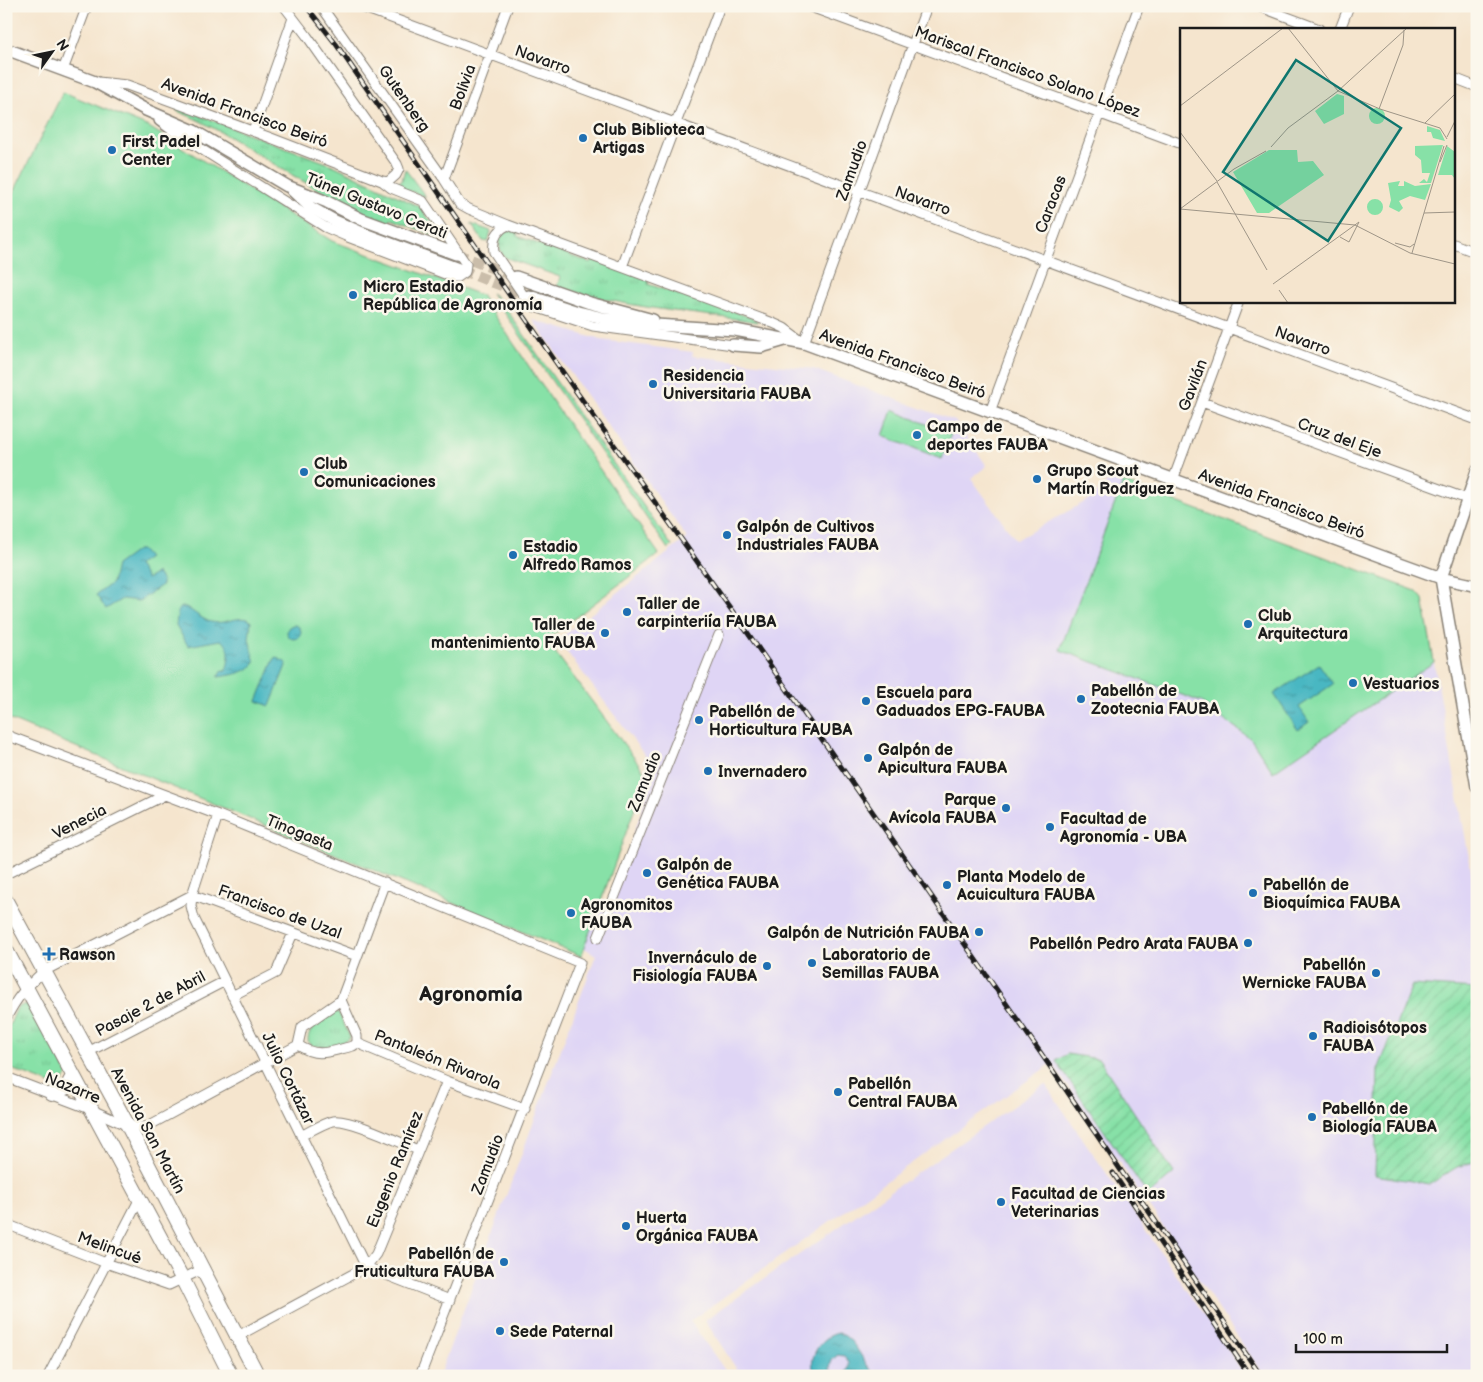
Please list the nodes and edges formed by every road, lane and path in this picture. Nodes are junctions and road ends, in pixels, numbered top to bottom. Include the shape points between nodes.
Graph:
1 (87, 6) edge
2 (284, 6) edge
3 (321, 6) edge
4 (359, 6) edge
5 (508, 6) edge
6 (720, 6) edge
7 (808, 6) edge
8 (927, 6) edge
9 (1139, 6) edge
10 (1258, 6) edge
11 (1349, 6) edge
12 (294, 18) junction
13 (1316, 28) edge
14 (1340, 28) edge
15 (912, 45) junction
16 (6, 49) edge
17 (490, 55) junction
18 (63, 70) junction
19 (1456, 79) edge
20 (95, 82) junction
21 (1477, 87) edge
22 (146, 110) junction
23 (1100, 113) junction
24 (676, 124) junction
25 (253, 131) junction
26 (190, 142) joint
27 (1180, 143) edge
28 (444, 179) junction
29 (382, 181) junction
30 (287, 186) junction
31 (860, 192) junction
32 (464, 206) joint
33 (508, 225) junction
34 (1456, 245) edge
35 (1477, 253) edge
36 (456, 254) tunnel mouth
37 (1045, 261) junction
38 (622, 267) junction
39 (461, 270) tunnel mouth
40 (516, 278) tunnel mouth
41 (529, 296) tunnel mouth
42 (1239, 302) edge
43 (674, 327) junction
44 (1229, 328) junction
45 (787, 339) junction
46 (804, 343) junction
47 (733, 345) joint
48 (1202, 402) junction
49 (990, 412) junction
50 (1477, 420) edge
51 (1477, 471) edge
52 (1173, 480) junction
53 (1467, 499) junction
54 (1441, 578) junction
55 (1477, 586) edge
56 (719, 635) dead end
57 (1472, 734) edge
58 (6, 736) edge
59 (1477, 788) edge
60 (165, 795) junction
61 (218, 815) junction
62 (6, 874) edge
63 (385, 882) junction
64 (192, 895) junction
65 (6, 901) edge
66 (293, 933) junction
67 (598, 938) dead end
68 (6, 950) edge
69 (357, 956) junction
70 (580, 963) joint
71 (44, 971) junction
72 (225, 981) junction
73 (26, 987) junction
74 (232, 996) junction
75 (341, 1000) junction
76 (6, 1019) edge
77 (357, 1043) junction
78 (298, 1045) junction
79 (88, 1052) junction
80 (265, 1064) junction
81 (6, 1076) edge
82 (73, 1076) junction
83 (447, 1081) junction
84 (52, 1094) junction
85 (90, 1109) junction
86 (525, 1109) junction
87 (128, 1126) junction
88 (301, 1136) junction
89 (418, 1150) junction
90 (139, 1200) junction
91 (6, 1224) edge
92 (106, 1263) junction
93 (366, 1267) junction
94 (203, 1269) junction
95 (183, 1280) junction
96 (450, 1300) junction
97 (238, 1336) junction
98 (48, 1376) edge
99 (231, 1376) edge
100 (258, 1376) edge
101 (420, 1376) edge

1 - 18 street
2 - 12 street
3 - 28 street, Gutenberg
4 - 17 street, Navarro
5 - 17 street, Bolivia
6 - 24 street
7 - 15 street, Mariscal Francisco Solano López
8 - 15 street, Zamudio
9 - 23 street, Caracas
10 - 13 street
11 - 14 street
12 - 25 street
12 - 29 street via 397,164 396,175 388,182
15 - 23 street, Mariscal Francisco Solano López
15 - 31 street, Zamudio
16 - 18 main road, Avenida Francisco Beiró
17 - 24 street, Navarro
17 - 28 street, Bolivia
18 - 20 main road, Avenida Francisco Beiró
19 - 21 street
20 - 22 main road, Avenida Francisco Beiró
20 - 25 street, Avenida Francisco Beiró via 127,86
22 - 26 main road
22 - 30 main road, Túnel Gustavo Cerati via 194,131
23 - 27 street, Mariscal Francisco Solano López
23 - 37 street, Caracas
24 - 31 street, Navarro
24 - 38 street
25 - 29 street, Avenida Francisco Beiró
26 - 29 street, Avenida Francisco Beiró via 338,233 453,277 463,274 466,264 424,202
28 - 32 street, Gutenberg
30 - 36 main road, Túnel Gustavo Cerati via 361,219
30 - 39 main road, Túnel Gustavo Cerati via 310,208 335,221
31 - 37 street, Navarro
31 - 46 street, Zamudio
32 - 33 street, Avenida Francisco Beiró
33 - 38 street, Avenida Francisco Beiró
33 - 47 street via 498,232 494,252 528,302 535,307 593,326
34 - 35 street
37 - 44 street, Navarro
37 - 49 street, Caracas
38 - 46 street, Avenida Francisco Beiró via 773,323
40 - 43 main road
41 - 43 main road via 624,323
42 - 44 street, Gavilán
43 - 45 main road via 735,330
44 - 48 street, Gavilán
44 - 50 street, Navarro
45 - 46 main road, Avenida Francisco Beiró
45 - 47 main road via 762,347
46 - 49 main road, Avenida Francisco Beiró
48 - 52 street, Gavilán
48 - 53 street, Cruz del Eje
49 - 52 main road, Avenida Francisco Beiró
51 - 53 main road
52 - 54 main road, Avenida Francisco Beiró
53 - 54 main road
54 - 55 main road, Avenida Francisco Beiró
54 - 57 main road
56 - 67 street, Zamudio
57 - 59 main road
58 - 60 street, Tinogasta
60 - 61 street, Tinogasta
60 - 62 street, Venecia
61 - 63 street, Tinogasta
61 - 64 street, Julio Cortázar
63 - 69 street
63 - 70 street, Tinogasta
64 - 66 street, Francisco de Uzal
64 - 71 street
64 - 72 street, Julio Cortázar via 194,918
65 - 71 main road, Avenida San Martín
66 - 69 street, Francisco de Uzal
66 - 74 street via 276,973
68 - 73 main road
69 - 75 street
70 - 86 street, Zamudio
71 - 73 street
71 - 79 main road, Avenida San Martín
72 - 74 street, Julio Cortázar
72 - 79 street, Pasaje 2 de Abril
73 - 76 street
73 - 82 main road
74 - 80 street, Julio Cortázar
75 - 77 street, Pantaleón Rivarola
75 - 78 street via 302,1027
77 - 78 street via 316,1054
77 - 83 street, Pantaleón Rivarola
78 - 80 street
79 - 87 main road, Avenida San Martín
80 - 87 street via 146,1127
80 - 88 street, Julio Cortázar
81 - 84 street, Nazarre
82 - 84 main road via 67,1087
82 - 85 main road
83 - 86 street, Pantaleón Rivarola
83 - 89 street, Eugenio Ramírez
84 - 85 street, Nazarre
85 - 87 street, Nazarre
85 - 90 main road
86 - 96 street, Zamudio
87 - 94 main road, Avenida San Martín
88 - 89 street via 333,1121 342,1122
88 - 93 street, Julio Cortázar
89 - 93 street, Eugenio Ramírez via 376,1254
90 - 92 street
90 - 95 main road
91 - 92 street, Melincué
92 - 95 street, Melincué via 169,1285
92 - 98 street
93 - 96 street
93 - 97 street
94 - 95 street, Melincué
94 - 97 main road, Avenida San Martín
95 - 99 main road
96 - 101 street, Zamudio
97 - 100 main road, Avenida San Martín

